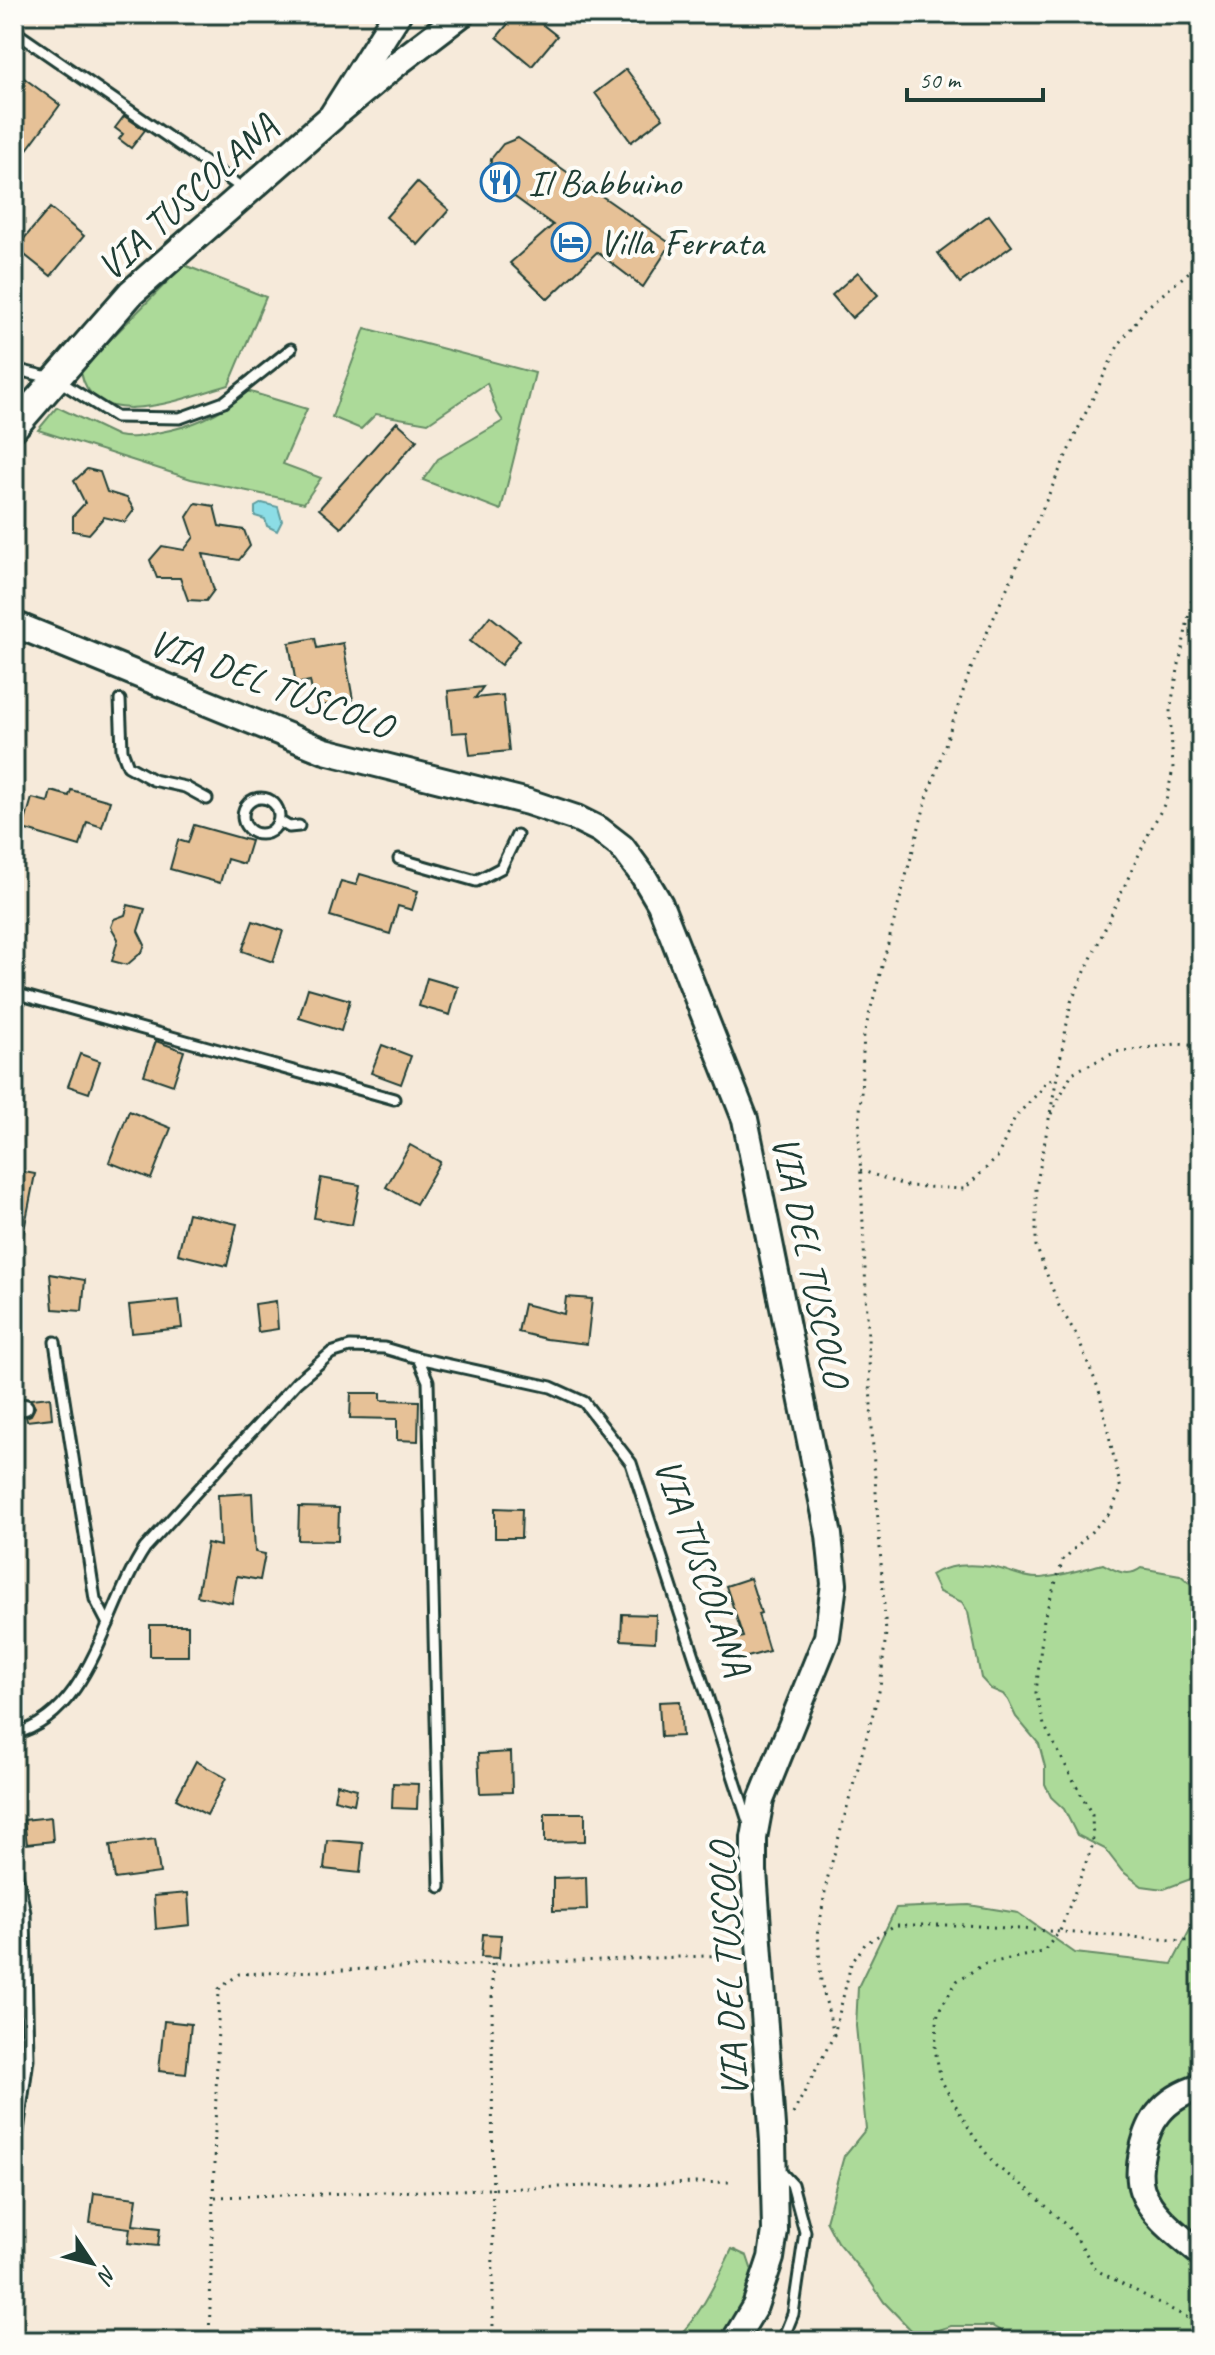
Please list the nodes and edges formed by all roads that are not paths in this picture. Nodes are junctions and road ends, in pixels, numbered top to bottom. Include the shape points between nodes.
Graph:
1 (397, 14) edge
2 (462, 14) edge
3 (14, 31) edge
4 (375, 51) junction
5 (399, 62) junction
6 (332, 117) junction
7 (249, 192) junction
8 (291, 349) dead end
9 (14, 369) edge
10 (56, 379) junction
11 (14, 427) edge
12 (14, 624) edge
13 (120, 700) dead end
14 (207, 799) dead end
15 (279, 821) junction
16 (299, 826) dead end
17 (517, 835) dead end
18 (399, 859) dead end
19 (14, 993) edge
20 (394, 1099) dead end
21 (55, 1342) dead end
22 (418, 1358) junction
23 (108, 1624) junction
24 (14, 1734) edge
25 (754, 1838) junction
26 (14, 1858) edge
27 (440, 1887) dead end
28 (1201, 2087) edge
29 (773, 2153) junction
30 (14, 2160) edge
31 (1201, 2254) edge
32 (734, 2341) edge
33 (782, 2341) edge

1 - 4 main road, VIA TUSCOLANA
2 - 5 street
3 - 7 lane
4 - 5 street
4 - 6 main road, VIA TUSCOLANA
5 - 6 street
6 - 7 main road, VIA TUSCOLANA
7 - 10 main road, VIA TUSCOLANA via 131,293
8 - 10 lane via 224,402 180,418 116,417
9 - 10 lane
10 - 11 main road, VIA TUSCOLANA
12 - 25 street, VIA DEL TUSCOLO via 325,751 576,818 622,847 644,877 660,904 745,1119 833,1560 827,1637 761,1800
13 - 14 lane via 122,750 128,766
15 - 15 lane via 277,808 268,799 250,801 243,811 246,828 256,834 268,833
15 - 16 lane
17 - 18 lane via 501,868 476,881
19 - 20 lane
21 - 23 lane via 95,1599
22 - 23 lane, VIA TUSCOLANA via 384,1348 350,1347 331,1353 310,1370 145,1548
22 - 25 lane, VIA TUSCOLANA via 551,1387 584,1402 631,1463
22 - 27 lane via 428,1381
23 - 24 lane, VIA TUSCOLANA via 76,1690 46,1721
25 - 29 street, VIA DEL TUSCOLO
26 - 30 lane via 25,1913 28,2059
28 - 31 street via 1175,2098 1157,2114 1139,2170 1141,2189 1152,2208
29 - 32 street, VIA DEL TUSCOLO via 771,2258 755,2306
29 - 33 lane via 792,2184 805,2232 793,2314

